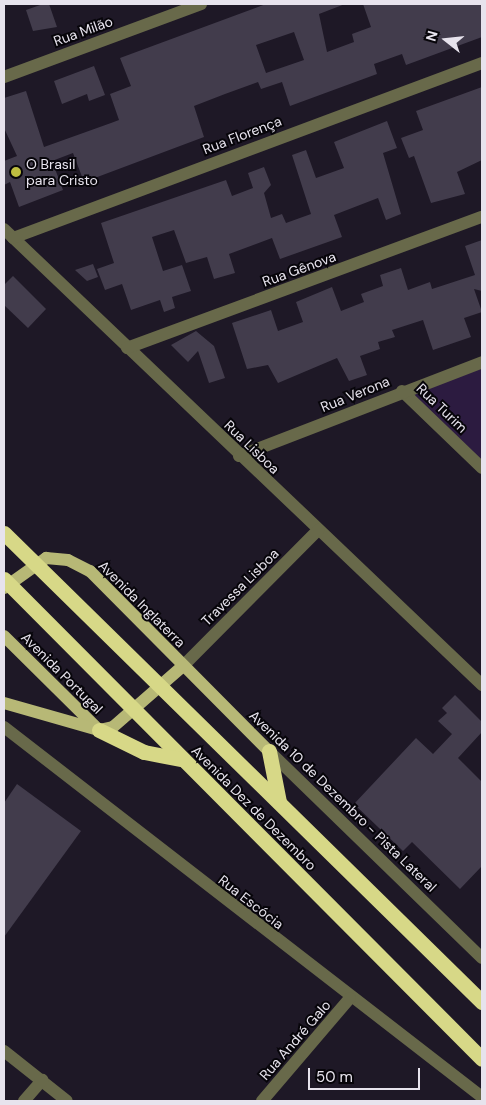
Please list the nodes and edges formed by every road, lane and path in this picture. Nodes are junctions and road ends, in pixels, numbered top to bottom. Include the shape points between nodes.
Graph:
1 (201, 4) edge
2 (482, 63) edge
3 (4, 77) edge
4 (482, 217) edge
5 (8, 234) edge
6 (127, 348) junction
7 (482, 362) edge
8 (402, 391) junction
9 (239, 456) junction
10 (482, 468) edge
11 (318, 530) junction
12 (4, 532) edge
13 (34, 562) junction
14 (5, 584) edge
15 (4, 636) edge
16 (183, 666) junction
17 (482, 686) edge
18 (162, 688) junction
19 (4, 703) edge
20 (134, 712) junction
21 (4, 727) edge
22 (98, 730) junction
23 (269, 750) junction
24 (181, 759) junction
25 (279, 802) junction
26 (482, 958) edge
27 (350, 998) junction
28 (482, 1002) edge
29 (4, 1051) edge
30 (482, 1059) edge
31 (42, 1080) junction
32 (482, 1097) edge
33 (24, 1101) edge
34 (67, 1101) edge
35 (262, 1101) edge

1 - 3 street, Rua Milão
2 - 5 street, Rua Florença
4 - 6 street, Rua Gênova
5 - 6 street, Rua Lisboa
6 - 9 street, Rua Lisboa
7 - 8 street, Rua Verona
8 - 9 street, Rua Verona
8 - 10 street, Rua Turim
9 - 11 street, Rua Lisboa
11 - 16 street, Travessa Lisboa
11 - 17 street, Rua Lisboa
12 - 13 highway, Avenida Dez de Dezembro
13 - 14 main road
13 - 16 main road, Avenida Inglaterra via 46,558 68,560 90,571
13 - 18 highway, Avenida Dez de Dezembro
14 - 20 highway, Avenida Dez de Dezembro
15 - 22 main road, Avenida Portugal
16 - 18 main road, Avenida Inglaterra
16 - 23 main road, Avenida 10 de Dezembro - Pista Lateral
18 - 20 main road, Avenida Inglaterra
18 - 25 highway, Avenida Dez de Dezembro
19 - 22 main road
20 - 22 main road, Avenida Inglaterra via 124,722
20 - 24 highway, Avenida Dez de Dezembro
21 - 27 street, Rua Escócia
22 - 24 highway via 144,752
23 - 25 highway
23 - 26 street, Avenida 10 de Dezembro - Pista Lateral
24 - 30 highway, Avenida Dez de Dezembro
25 - 28 highway, Avenida Dez de Dezembro
27 - 32 street, Rua Escócia
27 - 35 street, Rua André Galo
29 - 31 street
31 - 33 street
31 - 34 street

